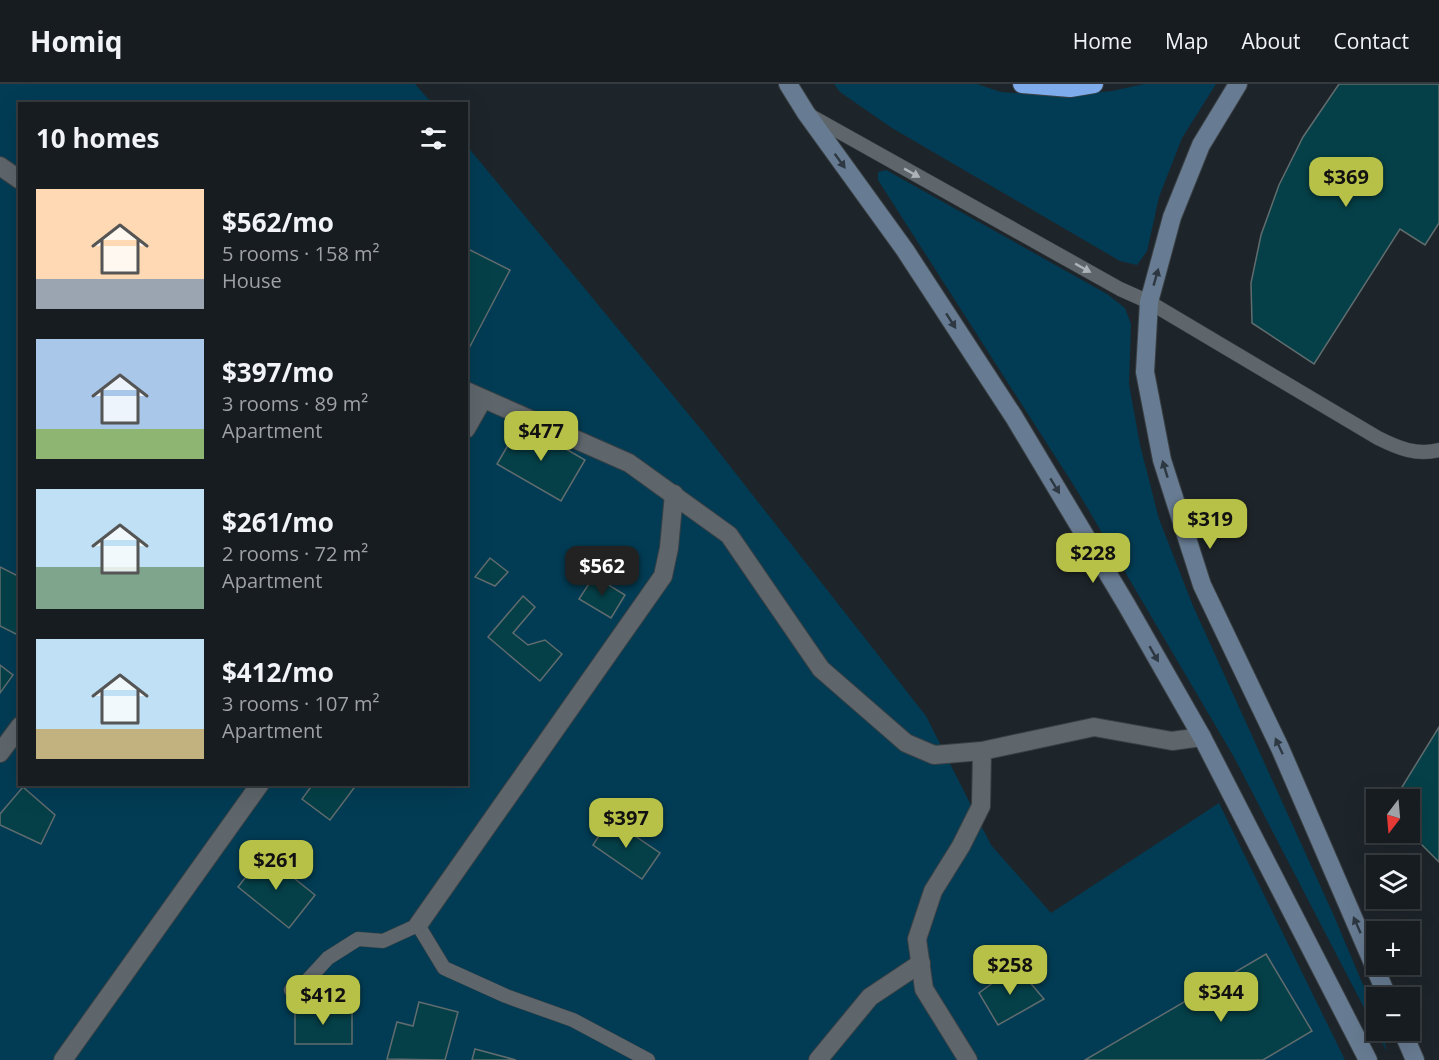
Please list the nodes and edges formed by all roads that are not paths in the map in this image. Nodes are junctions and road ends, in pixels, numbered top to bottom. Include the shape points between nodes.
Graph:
1 (788, 84) edge
2 (1022, 84) edge
3 (1094, 84) edge
4 (1238, 84) edge
5 (806, 114) junction
6 (0, 166) edge
7 (18, 179) edge
8 (1149, 302) junction
9 (475, 395) edge
10 (468, 421) edge
11 (1439, 450) edge
12 (674, 494) junction
13 (18, 729) edge
14 (1202, 737) junction
15 (982, 751) junction
16 (0, 753) edge
17 (259, 786) edge
18 (418, 925) junction
19 (921, 963) junction
20 (1383, 987) edge
21 (291, 990) dead end
22 (1407, 1041) edge
23 (63, 1060) edge
24 (648, 1060) edge
25 (819, 1060) edge
26 (968, 1060) edge
27 (1368, 1060) edge
28 (1415, 1060) edge

1 - 5 main road
2 - 3 highway via 1070,88
8 -> 4 main road via 1172,218 1201,145
5 -> 8 lane
5 -> 14 main road via 905,250 1014,417
6 - 7 street
8 - 11 lane via 1397,448 1418,453
20 -> 8 main road via 1280,748 1202,585 1162,460 1145,372
9 - 10 street
9 - 12 street via 629,463
12 - 15 street via 729,535 821,669 906,743 934,755
12 - 18 street via 663,576
13 - 16 street
14 - 15 street via 1172,741 1094,727
14 - 27 main road
15 - 19 street via 981,806 933,891 917,939
17 - 23 street
18 - 21 lane via 382,941 358,939 328,958 304,984
18 - 24 lane via 444,968 573,1020
19 - 25 street via 870,996
19 - 26 street via 924,989
22 - 28 main road

